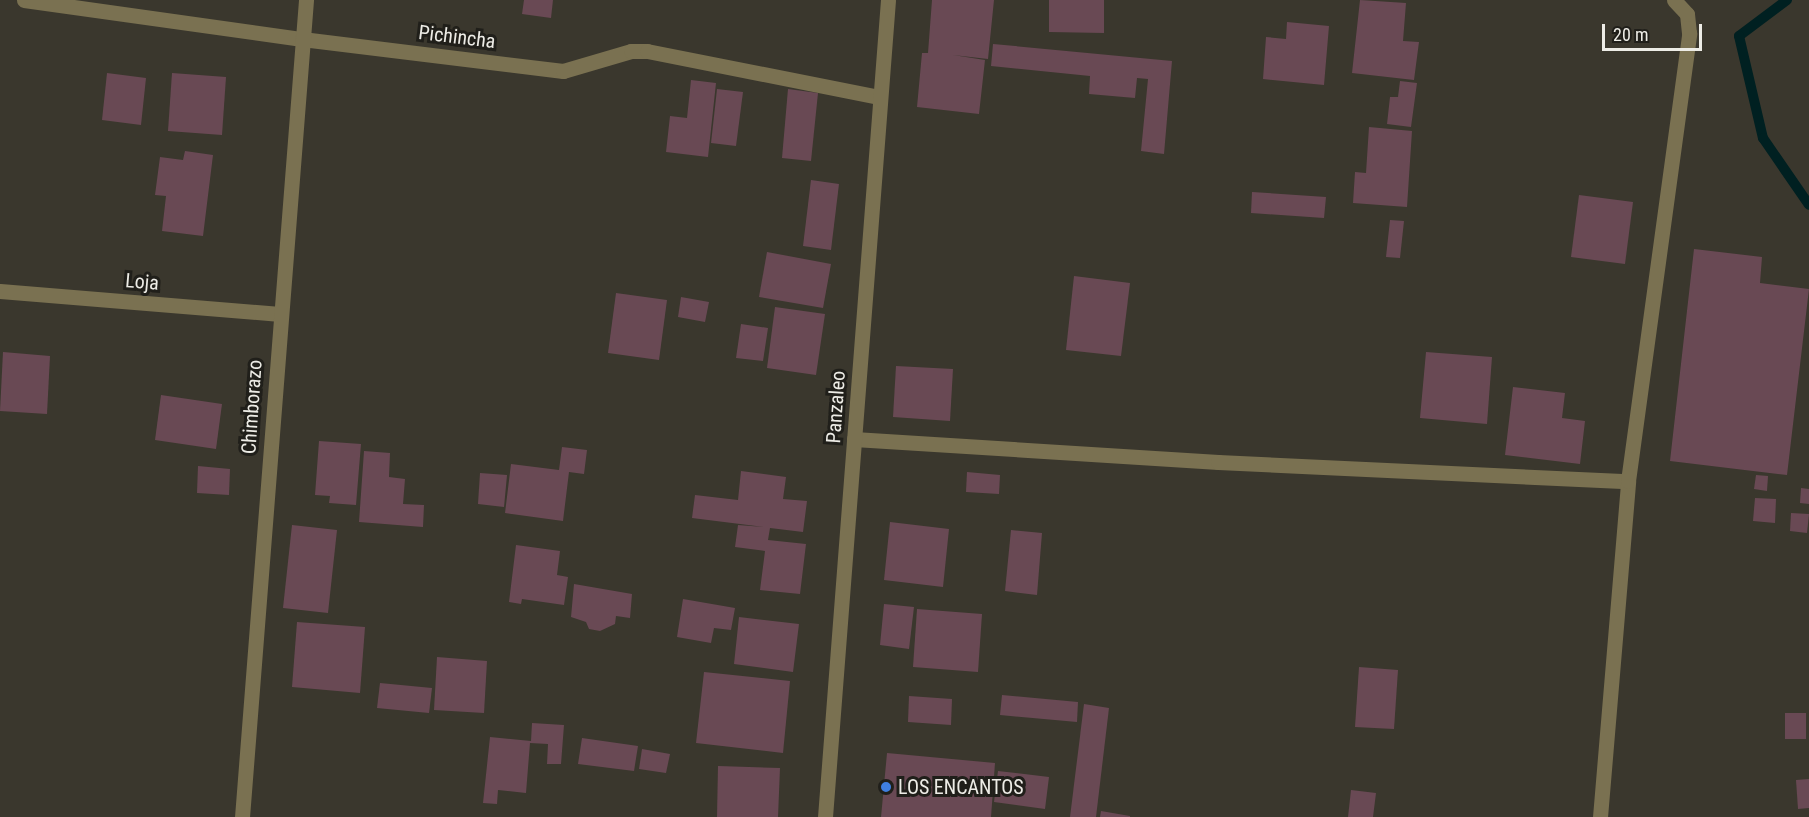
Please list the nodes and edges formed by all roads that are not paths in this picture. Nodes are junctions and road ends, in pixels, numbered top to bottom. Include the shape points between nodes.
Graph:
1 (24, 0) edge
2 (306, 0) edge
3 (888, 0) edge
4 (1674, 0) edge
5 (302, 39) junction
6 (880, 97) junction
7 (0, 291) edge
8 (280, 314) junction
9 (854, 439) junction
10 (1628, 481) junction
11 (242, 817) edge
12 (825, 817) edge
13 (1600, 817) edge

1 - 5 street, Pichincha
2 - 5 street, Chimborazo
3 - 6 street, Panzaleo
4 - 10 street via 1687,14 1689,33
5 - 6 street, Pichincha via 563,71 631,51 647,51
5 - 8 street, Chimborazo
6 - 9 street, Panzaleo
7 - 8 street, Loja
8 - 11 street, Chimborazo
9 - 10 street via 1218,462
9 - 12 street, Panzaleo
10 - 13 street

